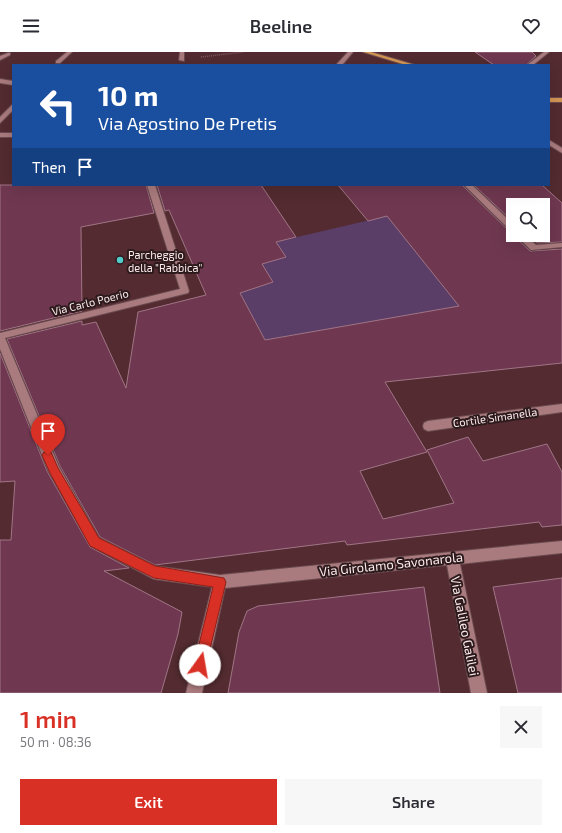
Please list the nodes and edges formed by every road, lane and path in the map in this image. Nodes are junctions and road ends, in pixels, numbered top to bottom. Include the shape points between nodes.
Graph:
1 (70, 52) edge
2 (182, 52) edge
3 (243, 52) edge
4 (351, 52) edge
5 (365, 52) edge
6 (548, 52) edge
7 (8, 54) dead end
8 (0, 58) edge
9 (182, 60) joint
10 (58, 62) dead end
11 (340, 64) edge
12 (408, 64) edge
13 (531, 64) edge
14 (0, 81) edge
15 (12, 82) edge
16 (550, 100) edge
17 (562, 100) edge
18 (12, 107) edge
19 (0, 121) edge
20 (0, 135) edge
21 (12, 135) edge
22 (550, 143) edge
23 (562, 151) edge
24 (151, 186) edge
25 (469, 186) edge
26 (506, 221) edge
27 (528, 242) edge
28 (562, 246) edge
29 (0, 336) edge
30 (562, 408) edge
31 (428, 426) dead end
32 (562, 547) edge
33 (452, 558) junction
34 (220, 582) junction
35 (194, 693) edge
36 (479, 693) edge

1 - 10 street
2 - 9 street
3 - 9 path
4 - 11 street
5 - 12 main road
6 - 13 street
7 - 8 street
14 - 15 street
16 - 17 main road
18 - 19 street
20 - 21 street
22 - 23 street
24 - 29 street, Via Carlo Poerio via 185,291
25 - 26 street
27 - 28 street via 534,248
29 - 34 street, Via Girolamo Savonarola via 54,470 94,542 154,572
30 - 31 street, Cortile Simanella
32 - 33 street, Via Girolamo Savonarola
33 - 34 street, Via Girolamo Savonarola
33 - 36 street, Via Galileo Galilei
34 - 35 street

